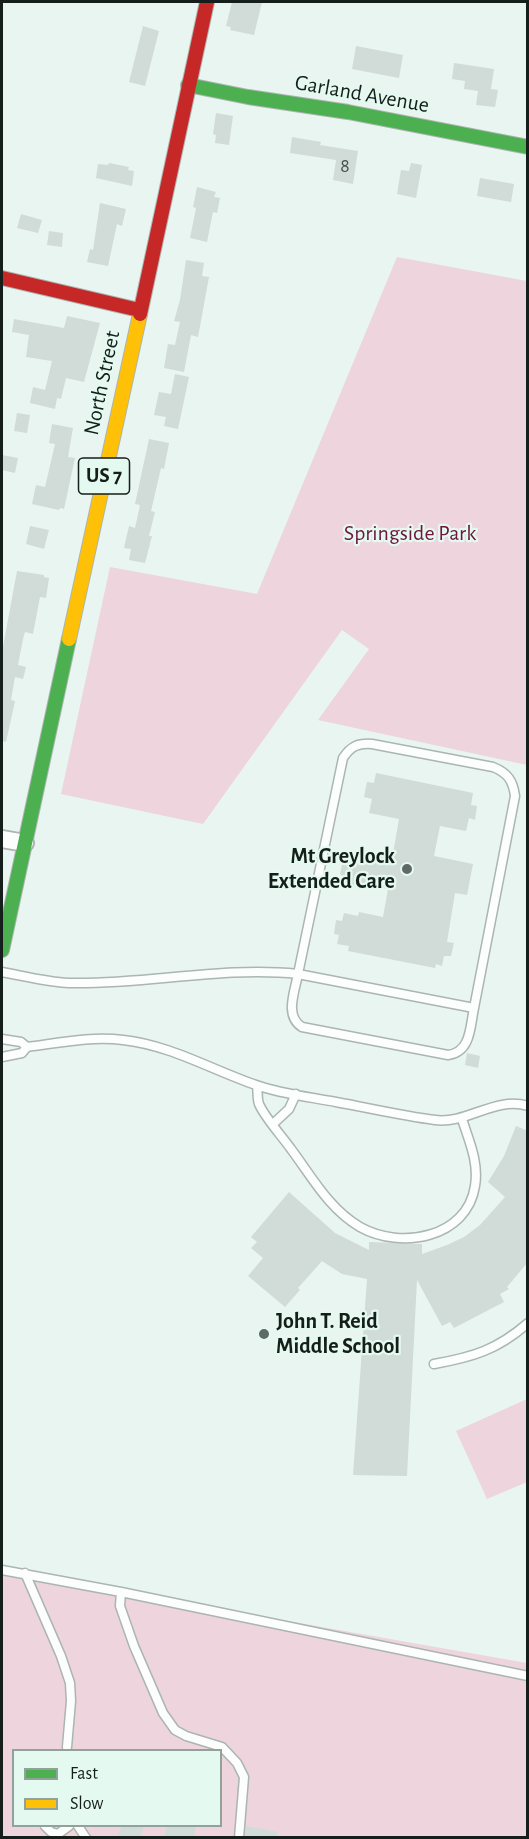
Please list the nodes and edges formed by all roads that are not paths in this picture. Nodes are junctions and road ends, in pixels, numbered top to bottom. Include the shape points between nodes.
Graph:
1 (207, 2) edge
2 (188, 85) junction
3 (528, 147) edge
4 (2, 278) edge
5 (139, 310) junction
6 (2, 839) edge
7 (25, 843) junction
8 (2, 950) edge
9 (2, 972) edge
10 (298, 974) junction
11 (474, 1008) junction
12 (2, 1039) edge
13 (27, 1047) junction
14 (2, 1057) edge
15 (258, 1086) junction
16 (296, 1094) junction
17 (528, 1107) edge
18 (462, 1119) junction
19 (273, 1124) junction
20 (528, 1323) edge
21 (434, 1364) dead end
22 (2, 1570) edge
23 (25, 1573) junction
24 (121, 1592) junction
25 (528, 1676) edge
26 (67, 1749) edge
27 (46, 1827) edge
28 (68, 1827) edge
29 (239, 1838) edge

1 - 2 main road, North Street / US 7
2 - 3 main road, Garland Avenue
2 - 5 main road, North Street / US 7
4 - 5 main road
5 - 7 main road, North Street / US 7
6 - 7 street
7 - 8 main road, North Street / US 7
9 - 10 lane via 79,983 203,974
10 - 11 lane
10 - 11 lane via 292,1011 295,1023 302,1027 441,1055 456,1054 467,1044
10 - 11 lane via 343,758 348,750 356,744 372,744 493,767 509,777 515,796
12 - 13 lane
13 - 14 lane via 22,1053
13 - 15 lane via 86,1039 123,1040 159,1047
15 - 16 lane
15 - 19 lane via 260,1106
16 - 18 lane via 438,1120
16 - 19 lane via 289,1109
17 - 18 lane via 510,1104
18 - 19 lane via 476,1164 472,1196 456,1221 419,1238 376,1234 347,1219 332,1206
20 - 21 lane via 483,1353
22 - 23 lane
23 - 24 lane
23 - 26 lane via 70,1683
24 - 25 lane
24 - 29 lane via 120,1606 163,1713 175,1730 222,1747 244,1777
27 - 28 lane via 58,1834

